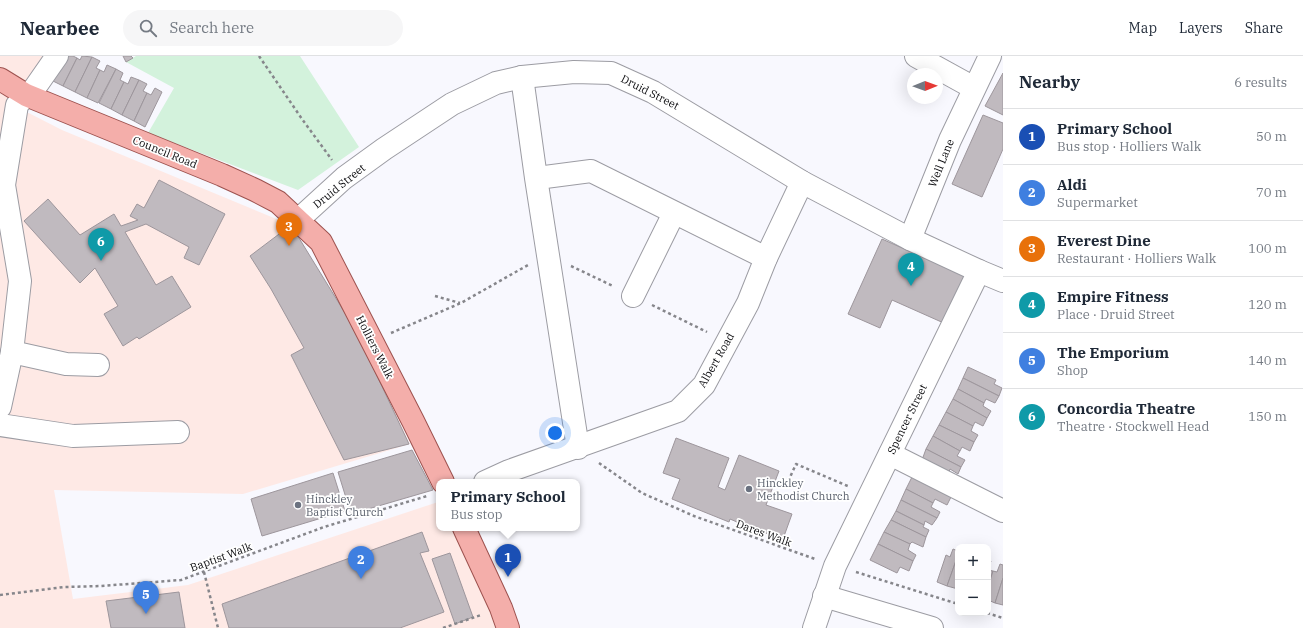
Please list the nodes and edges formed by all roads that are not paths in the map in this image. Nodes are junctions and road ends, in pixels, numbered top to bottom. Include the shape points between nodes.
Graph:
1 (57, 56) edge
2 (916, 56) edge
3 (990, 56) edge
4 (522, 77) junction
5 (0, 79) edge
6 (974, 88) junction
7 (26, 95) junction
8 (544, 177) dead end
9 (802, 182) junction
10 (674, 213) junction
11 (298, 220) junction
12 (910, 239) junction
13 (766, 258) junction
14 (979, 272) junction
15 (1003, 281) edge
16 (633, 296) dead end
17 (8, 319) edge
18 (12, 352) junction
19 (98, 364) dead end
20 (0, 407) edge
21 (0, 425) edge
22 (178, 432) dead end
23 (578, 448) junction
24 (890, 454) junction
25 (492, 479) edge
26 (435, 489) edge
27 (1003, 511) edge
28 (465, 531) edge
29 (824, 596) junction
30 (508, 628) edge
31 (814, 628) edge
32 (932, 628) edge

1 - 7 street via 34,90
2 - 6 street
3 - 6 street, Well Lane
4 - 9 street, Druid Street via 574,72 611,73 653,92
4 - 11 street, Druid Street via 496,83 452,104 344,178
4 - 23 street
5 - 7 main road, Council Road
6 - 12 street, Well Lane
7 - 11 main road, Council Road via 228,178 278,202
7 - 17 street via 17,105 4,185 20,281
8 - 10 street via 591,171
9 - 12 street, Druid Street
9 - 13 street, Albert Road
10 - 13 street
10 - 16 street
11 - 26 main road, Holliers Walk via 321,242 372,340 413,421
12 - 14 street, Druid Street
13 - 23 street, Albert Road via 748,303 704,385 678,411
14 - 15 street, Druid Street
14 - 24 street, Spencer Street
17 - 18 street
18 - 19 street via 66,364
18 - 20 street
21 - 22 street via 73,436
23 - 25 street, Albert Road
24 - 27 street
24 - 29 street, Spencer Street via 835,566
28 - 30 main road
29 - 31 street, Spencer Street
29 - 32 street

